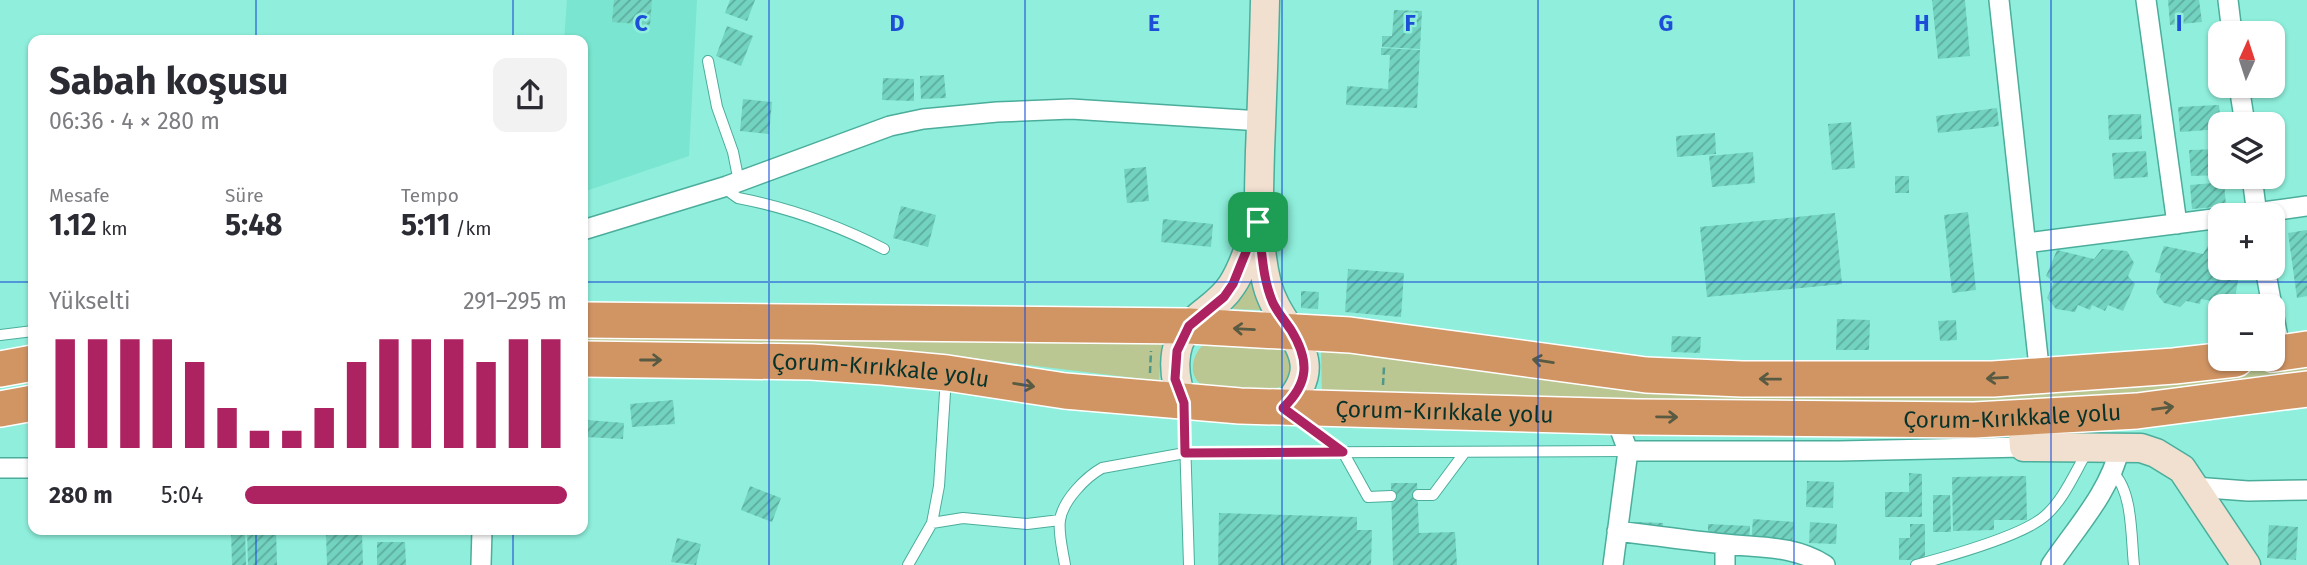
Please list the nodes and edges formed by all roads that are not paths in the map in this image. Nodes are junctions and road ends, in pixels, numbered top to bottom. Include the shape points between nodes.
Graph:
1 (1265, 0) edge
2 (2000, 0) edge
3 (2146, 0) edge
4 (2228, 0) edge
5 (2231, 21) edge
6 (708, 61) dead end
7 (1261, 121) junction
8 (733, 184) junction
9 (2307, 206) edge
10 (2285, 210) edge
11 (2208, 219) edge
12 (1258, 222) junction
13 (2177, 223) junction
14 (588, 228) edge
15 (2026, 243) junction
16 (884, 248) dead end
17 (588, 320) edge
18 (1189, 326) junction
19 (28, 332) edge
20 (1292, 332) junction
21 (0, 335) edge
22 (588, 359) edge
23 (2208, 362) edge
24 (28, 364) edge
25 (0, 369) edge
26 (947, 373) junction
27 (2040, 376) junction
28 (2307, 389) edge
29 (1184, 403) junction
30 (28, 404) edge
31 (1283, 408) junction
32 (0, 409) edge
33 (1615, 416) junction
34 (2023, 433) junction
35 (1839, 436) junction
36 (2090, 447) junction
37 (1628, 451) junction
38 (1343, 452) junction
39 (1465, 452) junction
40 (1185, 453) junction
41 (2117, 460) junction
42 (0, 468) edge
43 (28, 468) edge
44 (2194, 487) junction
45 (2307, 490) edge
46 (1418, 495) dead end
47 (1391, 496) dead end
48 (1060, 520) junction
49 (932, 523) junction
50 (1617, 531) junction
51 (482, 535) edge
52 (1725, 544) junction
53 (481, 565) edge
54 (908, 565) edge
55 (1065, 565) edge
56 (1189, 565) edge
57 (1613, 565) edge
58 (1725, 565) edge
59 (1825, 565) edge
60 (1916, 565) edge
61 (2051, 565) edge
62 (2134, 565) edge
63 (2246, 565) edge

1 - 7 street
2 - 15 street
3 - 13 street
4 - 5 street
6 - 8 lane via 717,107 733,152
7 - 8 street via 1070,109 923,119 890,126
7 - 12 street
8 - 14 street
8 - 16 lane via 731,193 738,198 791,210
9 - 10 street
11 - 13 street
12 - 18 street via 1233,284
12 - 20 street via 1267,284
13 - 15 street
15 - 27 street
17 - 18 highway, Çorum-Kırıkkale yolu
20 -> 18 highway, Çorum-Kırıkkale yolu
18 - 29 street via 1175,365
19 - 21 lane
27 -> 20 highway, Çorum-Kırıkkale yolu via 1865,381 1646,375 1385,339
20 - 31 street via 1305,371 1296,395
22 -> 26 highway, Çorum-Kırıkkale yolu via 811,362
23 - 27 highway, Çorum-Kırıkkale yolu
24 - 25 highway
26 -> 29 highway, Çorum-Kırıkkale yolu
26 - 49 lane
34 -> 28 highway, Çorum-Kırıkkale yolu via 2137,411
29 - 31 highway, Çorum-Kırıkkale yolu
29 - 40 lane
30 - 32 highway
31 - 33 highway, Çorum-Kırıkkale yolu
31 - 38 lane
33 -> 35 highway, Çorum-Kırıkkale yolu
33 - 37 street
34 - 35 highway, Çorum-Kırıkkale yolu
34 - 36 street
35 - 37 street
36 - 41 street
36 - 60 lane via 2054,507 2039,521
37 - 39 lane
37 - 50 street
38 - 39 lane
38 - 40 lane
38 - 47 lane via 1368,497
39 - 46 lane via 1433,495
40 - 48 lane via 1102,468 1068,501
40 - 56 lane
41 - 44 street via 2141,449 2171,460
41 - 61 street
41 - 62 lane via 2127,496
42 - 43 street
44 - 45 street via 2248,492
44 - 63 street
48 - 49 lane via 1027,524 963,518
48 - 55 lane
49 - 54 lane
50 - 52 street
50 - 57 street
51 - 53 street
52 - 58 street
52 - 59 street via 1786,548

